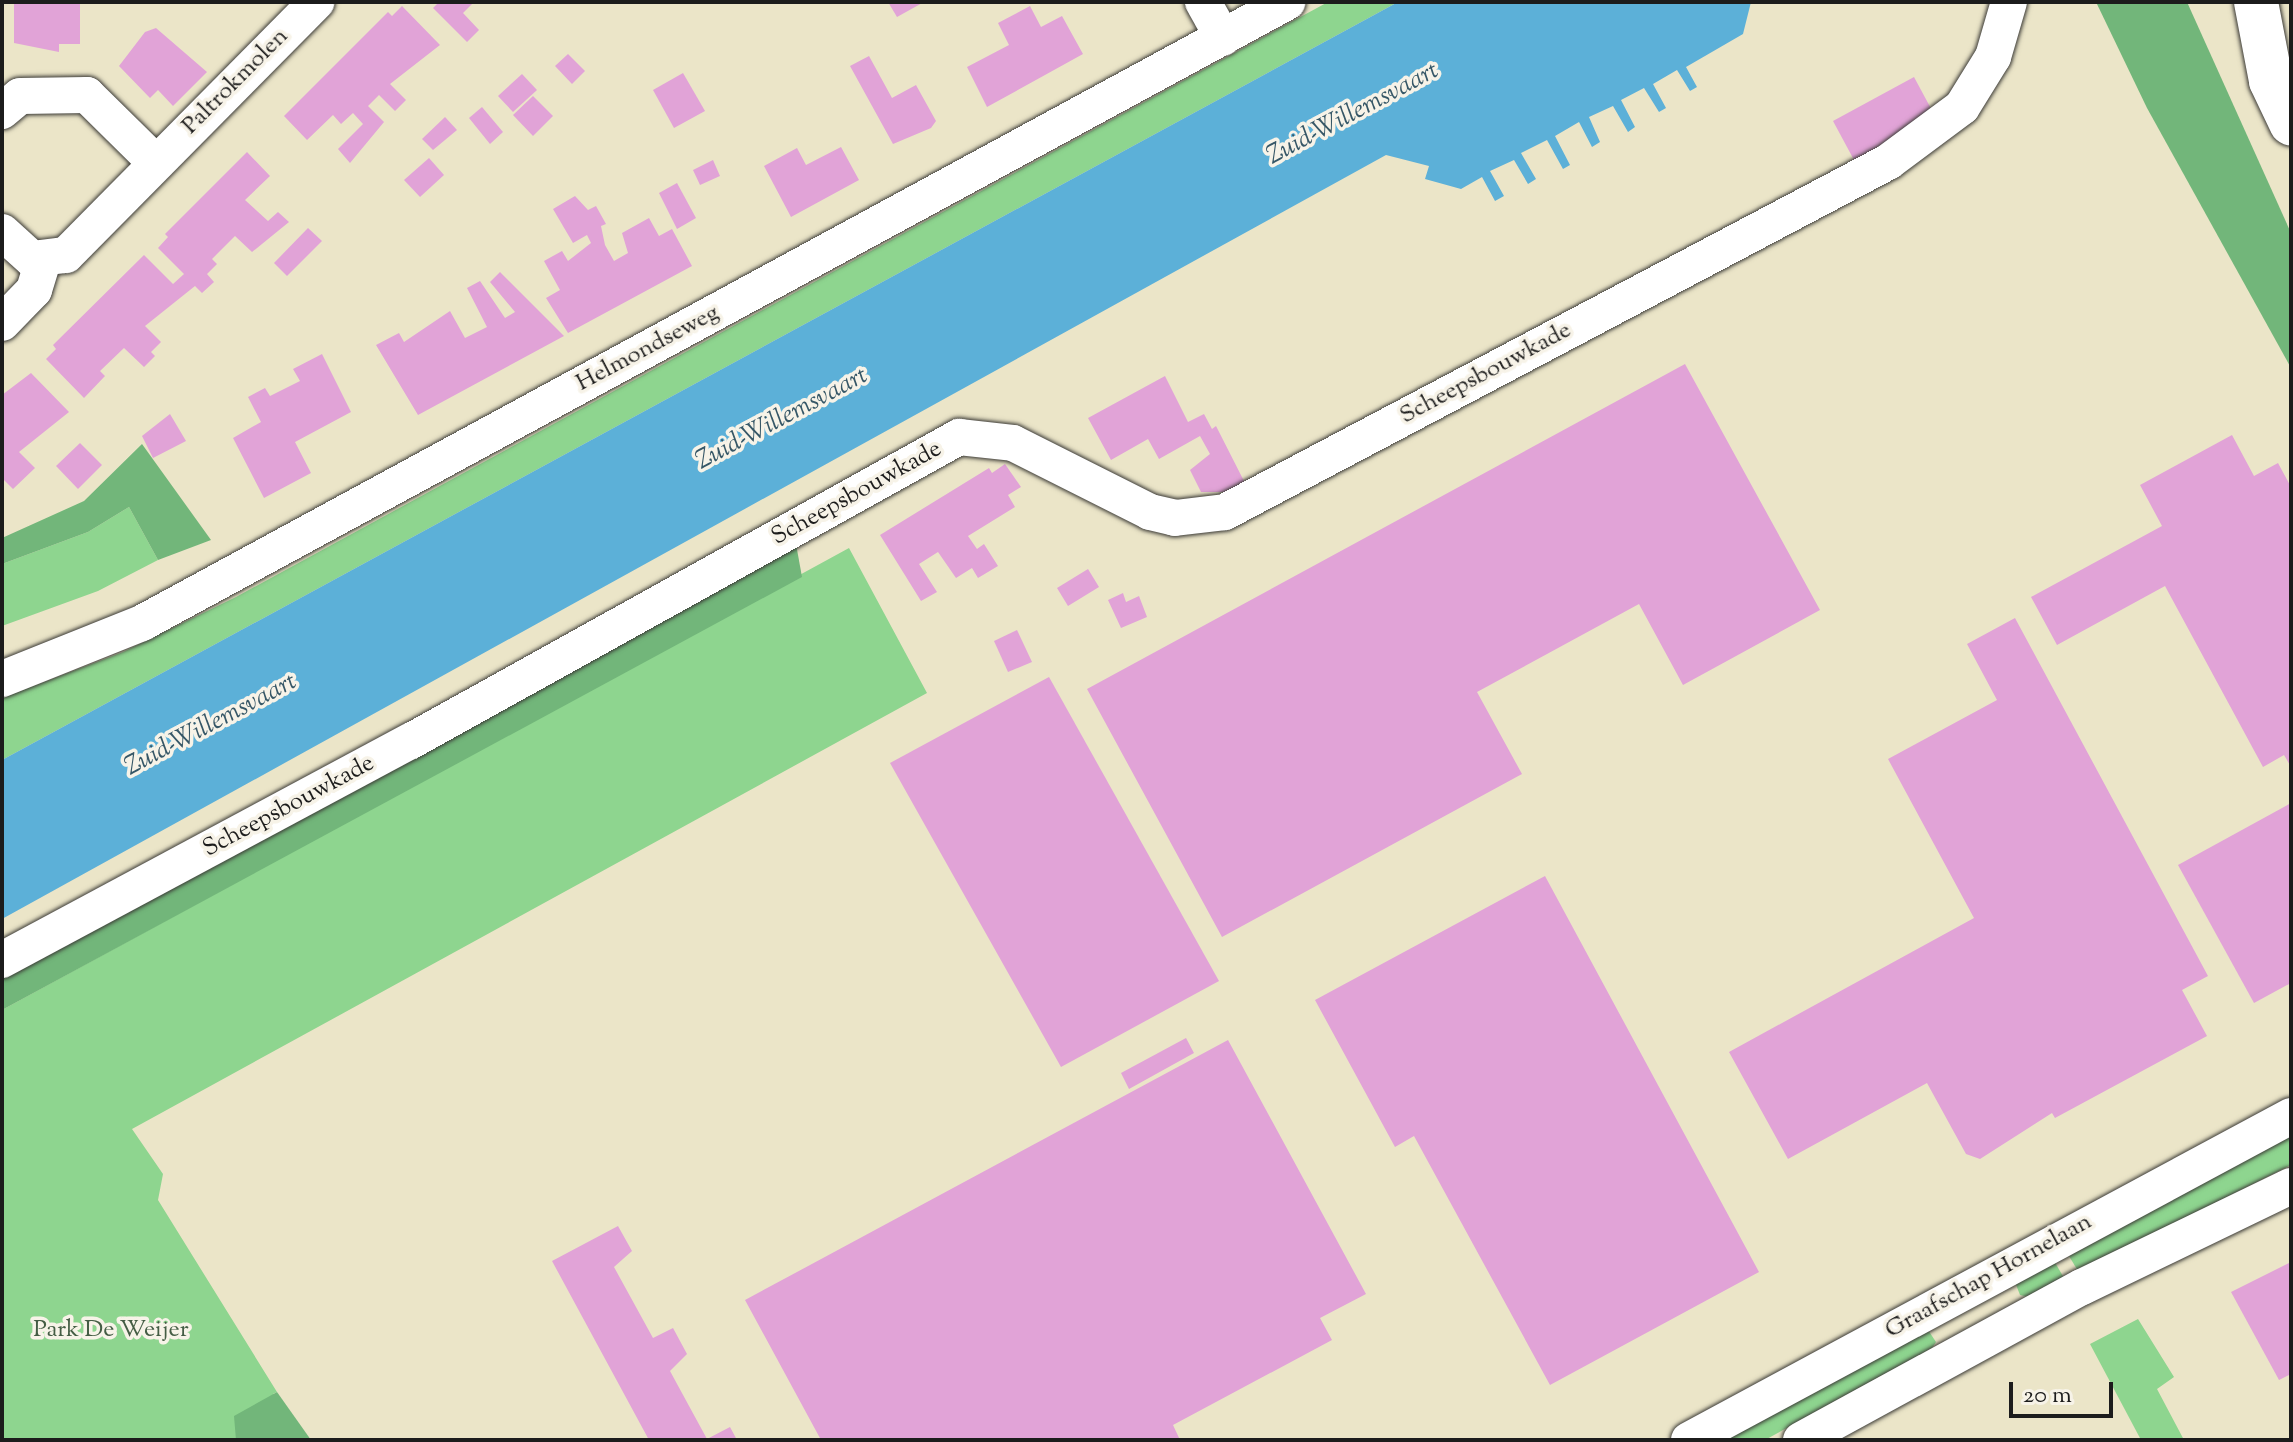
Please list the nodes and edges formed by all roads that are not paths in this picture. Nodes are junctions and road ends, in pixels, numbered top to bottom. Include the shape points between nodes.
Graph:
1 (316, 2) edge
2 (1203, 2) edge
3 (1287, 2) edge
4 (2009, 2) edge
5 (2256, 2) edge
6 (2272, 2) edge
7 (1223, 38) junction
8 (2291, 39) edge
9 (2, 111) edge
10 (2291, 123) edge
11 (156, 163) junction
12 (2, 232) edge
13 (43, 261) junction
14 (2, 323) edge
15 (2, 679) edge
16 (2, 960) edge
17 (2291, 1116) edge
18 (2291, 1186) edge
19 (1689, 1440) edge
20 (1801, 1440) edge

1 - 11 street, Paltrokmolen
2 - 7 street
3 - 7 street, Helmondseweg
4 - 16 street, Scheepsbouwkade via 1993,57 1962,107 1888,162 1225,512 1175,518 1150,512 1013,443 959,437
5 - 10 main road via 2271,81
6 - 8 main road
7 - 15 street, Helmondseweg via 142,623
9 - 11 street via 20,96 87,95
11 - 13 street, Paltrokmolen via 66,255
12 - 13 street via 24,254
13 - 14 street via 34,290
17 - 19 street, Graafschap Hornelaan
18 - 20 street via 2082,1287

